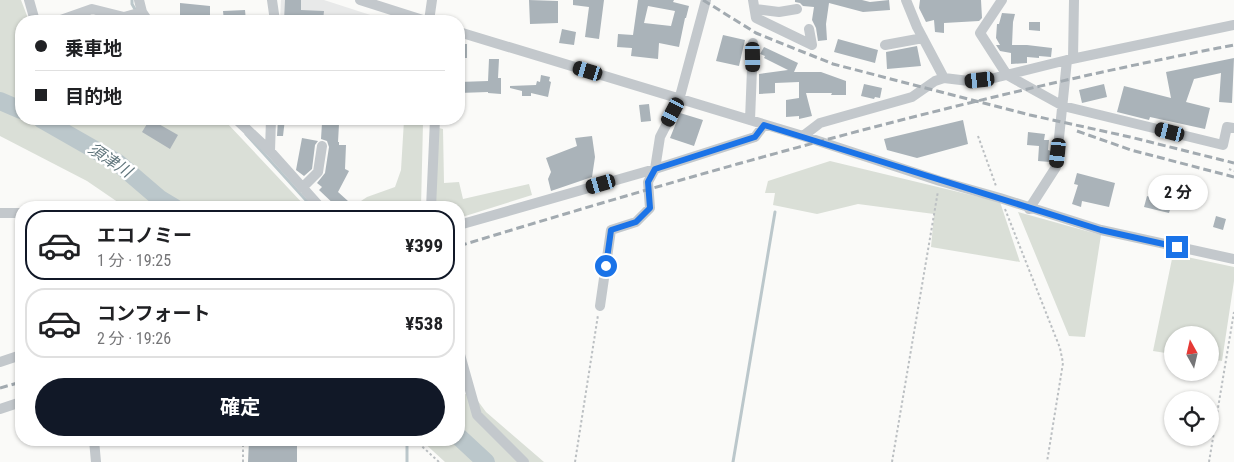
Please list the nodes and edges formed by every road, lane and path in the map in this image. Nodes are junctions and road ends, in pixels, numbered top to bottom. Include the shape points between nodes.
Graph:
1 (28, 0) edge
2 (140, 0) edge
3 (272, 0) edge
4 (360, 0) edge
5 (432, 0) edge
6 (706, 0) edge
7 (906, 0) edge
8 (1002, 0) edge
9 (1074, 0) edge
10 (754, 4) edge
11 (797, 9) dead end
12 (33, 15) edge
13 (75, 15) edge
14 (116, 15) edge
15 (144, 15) edge
16 (274, 15) edge
17 (408, 15) edge
18 (428, 15) edge
19 (1234, 25) edge
20 (809, 29) dead end
21 (465, 34) edge
22 (923, 38) junction
23 (753, 43) dead end
24 (885, 45) dead end
25 (1070, 60) junction
26 (1006, 75) junction
27 (944, 78) junction
28 (679, 100) junction
29 (1063, 106) junction
30 (750, 120) junction
31 (242, 125) edge
32 (271, 125) edge
33 (435, 125) edge
34 (764, 125) junction
35 (1234, 128) edge
36 (803, 136) junction
37 (978, 136) dead end
38 (322, 146) dead end
39 (270, 152) junction
40 (655, 169) junction
41 (1229, 169) dead end
42 (1234, 171) edge
43 (940, 181) junction
44 (302, 188) junction
45 (1000, 198) junction
46 (314, 201) edge
47 (430, 201) edge
48 (1029, 209) junction
49 (0, 213) edge
50 (15, 214) edge
51 (465, 223) edge
52 (1234, 259) edge
53 (600, 306) joint
54 (1234, 312) edge
55 (15, 357) edge
56 (0, 362) edge
57 (465, 372) edge
58 (15, 404) edge
59 (0, 409) edge
60 (95, 446) edge
61 (243, 446) edge
62 (422, 446) edge
63 (96, 462) edge
64 (243, 462) edge
65 (439, 462) edge
66 (524, 462) edge
67 (575, 462) edge
68 (892, 462) edge
69 (1047, 462) edge
70 (1209, 462) edge

1 - 12 street
2 - 15 street
3 - 16 street
4 - 17 street
5 - 18 street
6 - 28 street
7 - 22 street
8 - 26 street via 980,33
9 - 25 street
10 - 11 street via 779,12
10 - 20 street via 756,18 812,45
13 - 14 street via 92,9
19 - 25 street
21 - 28 street
22 - 24 street
22 - 27 street
23 - 30 street
25 - 26 street
25 - 29 street
26 - 27 street via 969,81
26 - 29 street
27 - 36 street via 935,80 912,96 820,123
28 - 30 street
28 - 40 street via 660,137
29 - 35 street via 1223,145 1227,127
29 - 48 street via 1056,167
30 - 34 street
31 - 39 street
32 - 39 street
33 - 47 street
34 - 36 street
34 - 40 street via 755,137
36 - 43 street
37 - 45 path
38 - 44 street via 318,172
39 - 44 street
40 - 51 street
40 - 53 street via 648,182 650,208 636,222 611,230
41 - 42 path
43 - 45 street
43 - 68 path
44 - 46 street
45 - 48 street
45 - 69 path via 1060,348 1063,363
48 - 52 street via 1101,230
49 - 50 street
53 - 67 path
54 - 70 path
55 - 56 street
57 - 66 street via 477,415
58 - 59 street
60 - 63 street
61 - 64 path
62 - 65 path

